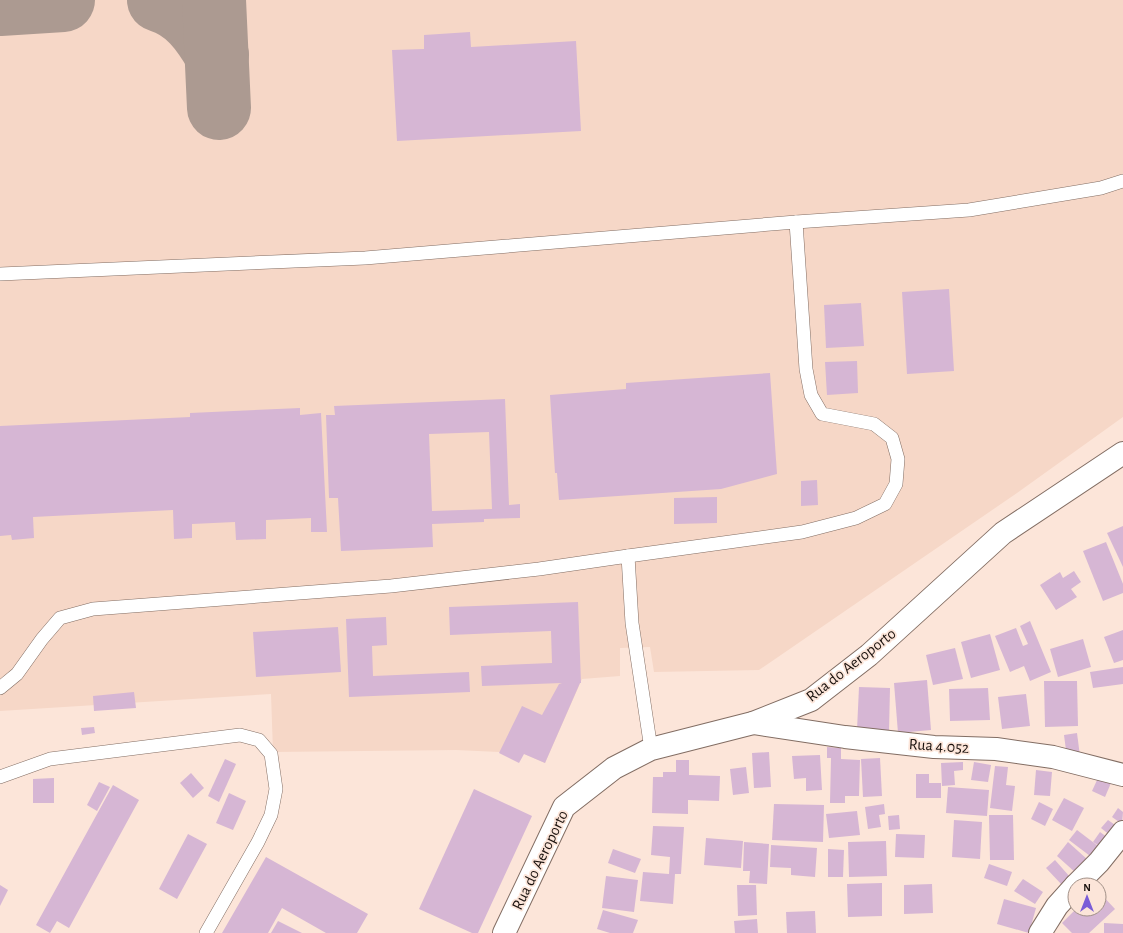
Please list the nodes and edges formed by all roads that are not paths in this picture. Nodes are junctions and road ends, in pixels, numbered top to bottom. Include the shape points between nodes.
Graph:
1 (1123, 181) edge
2 (796, 222) junction
3 (0, 274) edge
4 (1123, 453) edge
5 (628, 556) junction
6 (0, 688) edge
7 (753, 723) junction
8 (651, 749) junction
9 (1123, 774) edge
10 (0, 777) edge
11 (1123, 832) edge
12 (1085, 877) edge
13 (1067, 895) edge
14 (206, 933) edge
15 (504, 933) edge
16 (1040, 933) edge

1 - 2 lane via 1101,188 969,210
2 - 3 lane via 365,258
2 - 5 lane via 806,369 811,395 822,414 874,424 892,438 898,459 896,484 885,504 856,518 802,532
4 - 7 main road, Rua do Aeroporto via 1003,533 869,655 810,700
5 - 6 lane via 391,586 93,610 60,618 17,674
5 - 8 lane via 632,623
7 - 8 main road, Rua do Aeroporto
7 - 9 main road, Rua 4.052 via 934,747 996,749 1054,757
8 - 15 main road, Rua do Aeroporto via 614,768 564,807
10 - 14 lane via 50,759 240,735 259,740 271,754 276,789 271,815
11 - 12 main road
13 - 16 main road

